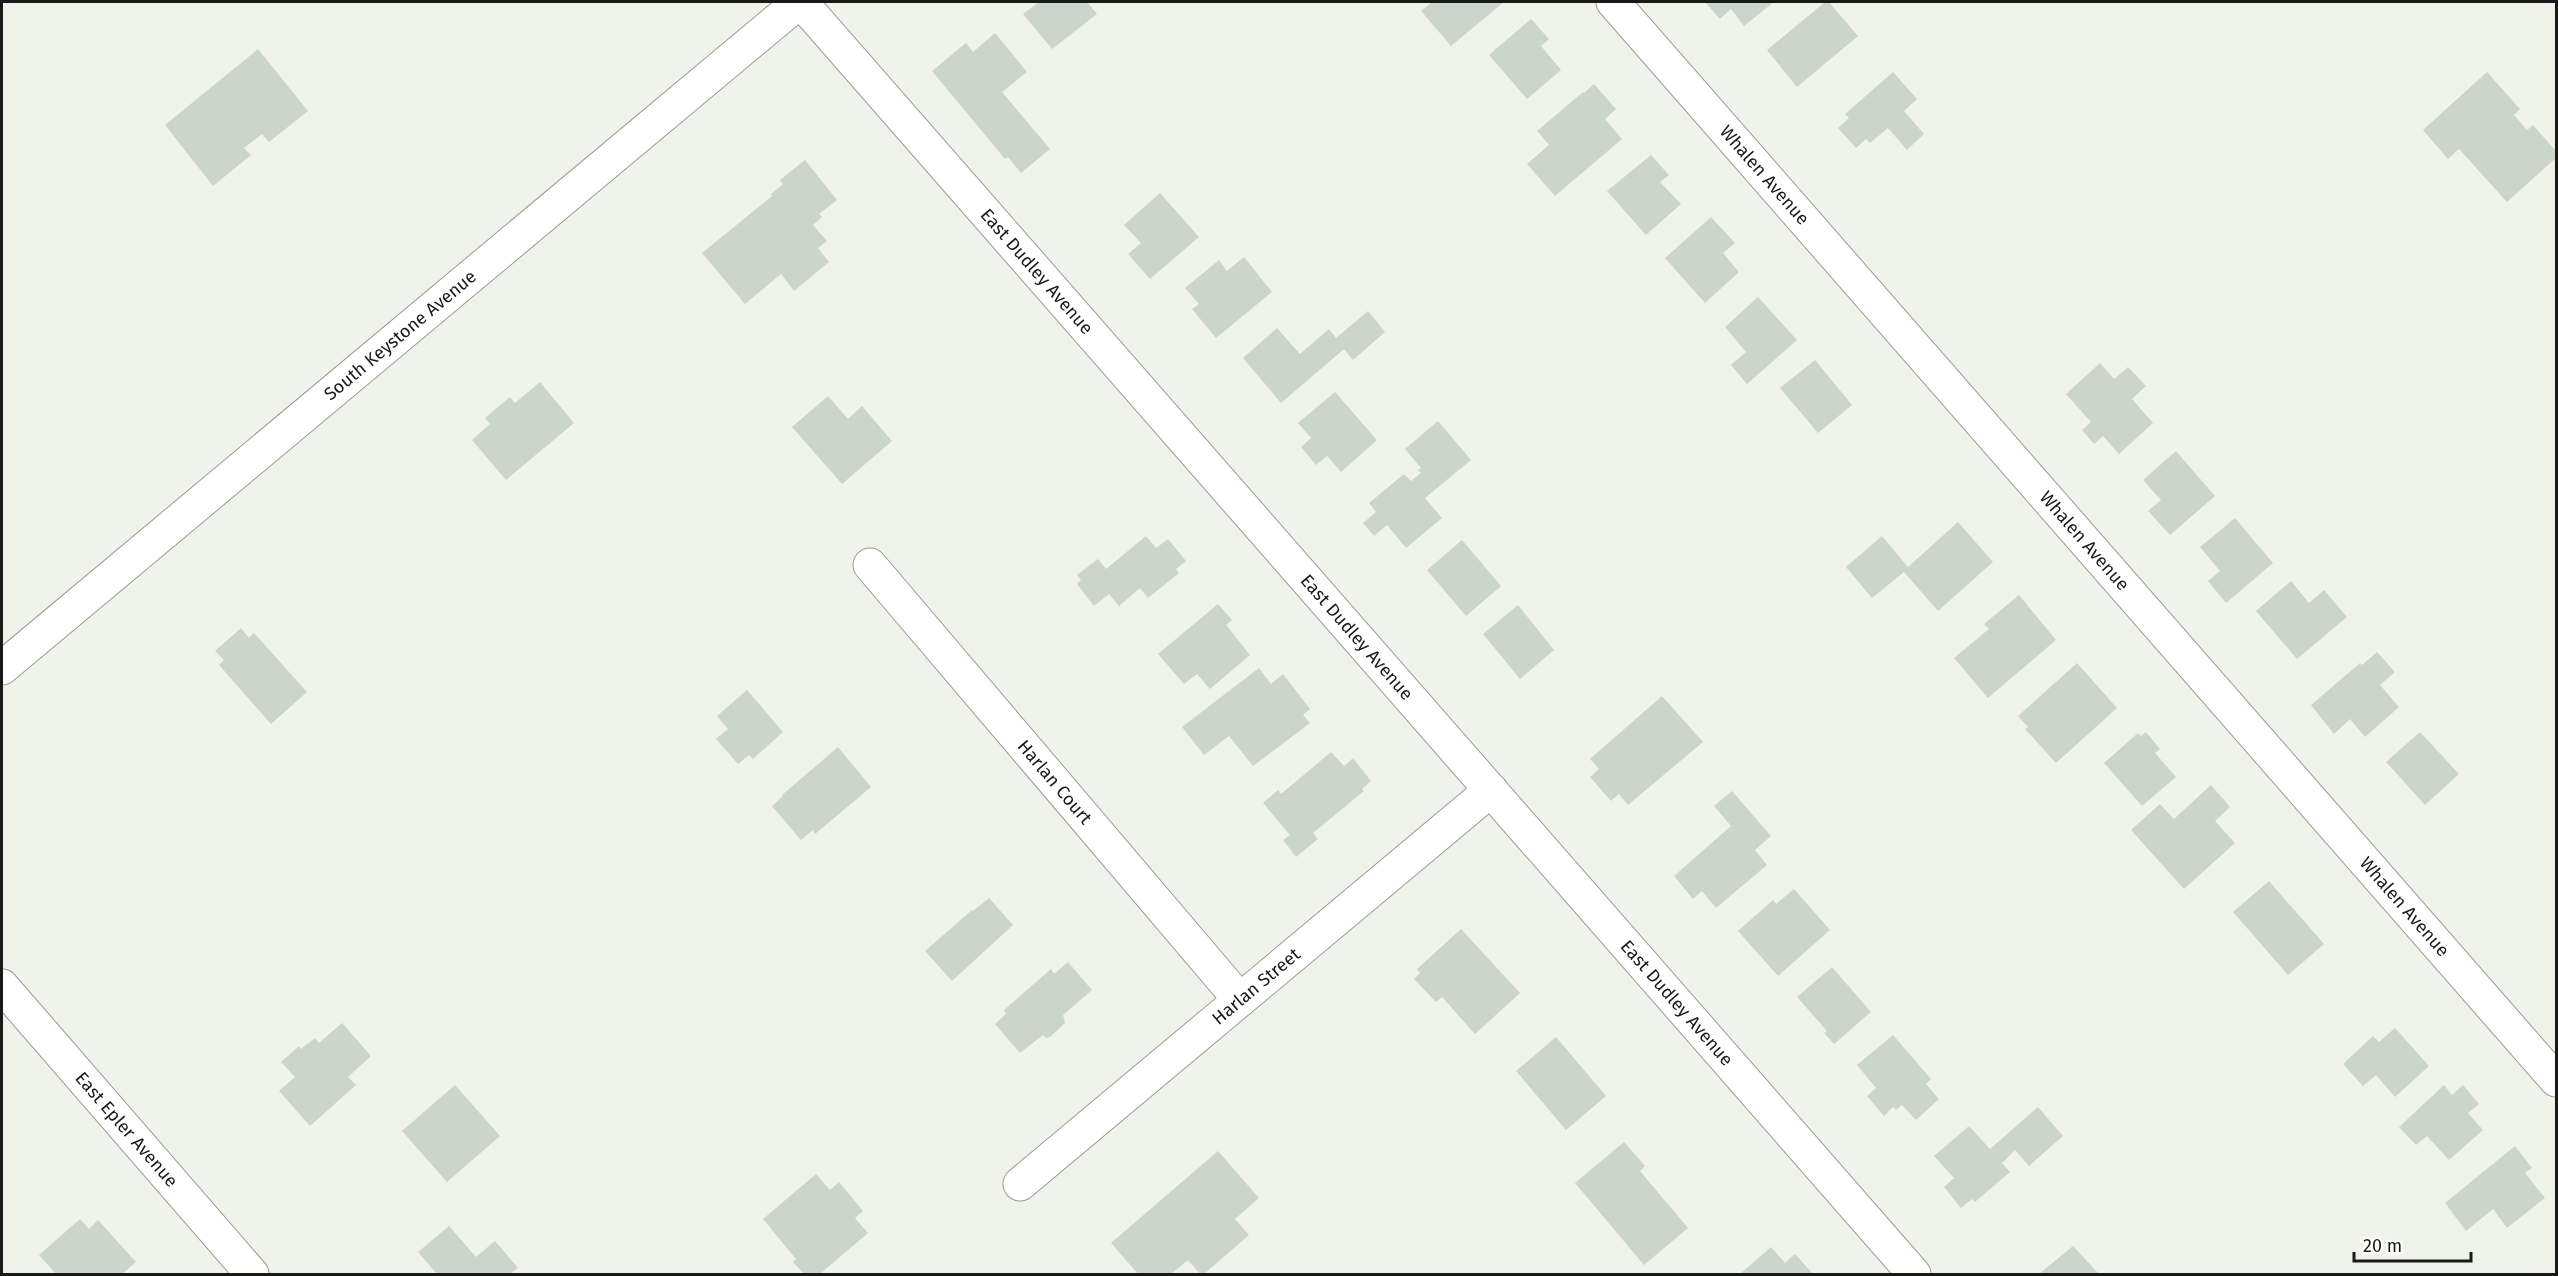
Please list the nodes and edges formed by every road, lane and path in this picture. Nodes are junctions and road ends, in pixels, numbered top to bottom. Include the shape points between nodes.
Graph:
1 (800, 2) edge
2 (1612, 2) edge
3 (870, 565) dead end
4 (2, 669) edge
5 (1491, 790) junction
6 (2, 986) edge
7 (1240, 1000) junction
8 (2556, 1080) edge
9 (1020, 1184) dead end
10 (252, 1275) edge
11 (1914, 1275) edge

1 - 4 street, South Keystone Avenue
1 - 5 street, East Dudley Avenue
2 - 8 street, Whalen Avenue
3 - 7 street, Harlan Court
5 - 7 street, Harlan Street
5 - 11 street, East Dudley Avenue
6 - 10 street, East Epler Avenue
7 - 9 street, Harlan Street

